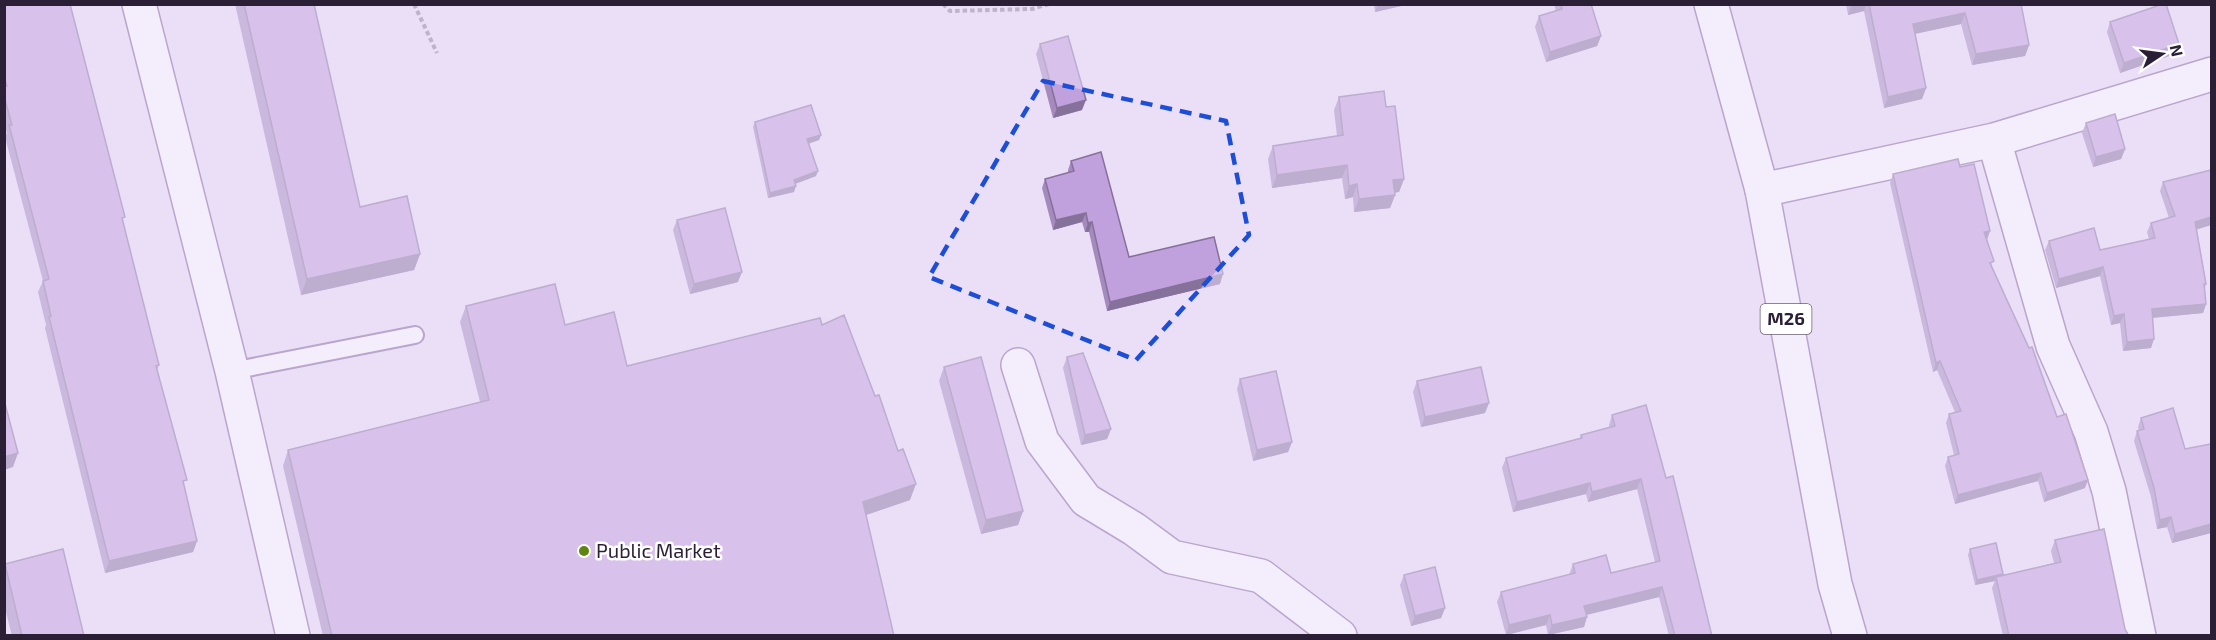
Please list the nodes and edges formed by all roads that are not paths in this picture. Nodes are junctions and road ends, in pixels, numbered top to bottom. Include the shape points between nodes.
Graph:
1 (139, 4) edge
2 (1711, 4) edge
3 (2211, 74) edge
4 (1994, 140) junction
5 (1762, 190) junction
6 (415, 335) dead end
7 (1018, 364) dead end
8 (232, 371) junction
9 (293, 636) edge
10 (1340, 636) edge
11 (1850, 636) edge
12 (2139, 636) edge

1 - 8 street
2 - 5 street, M26
3 - 4 street
4 - 5 street
4 - 12 street via 2053,346 2091,432 2103,472
5 - 11 street, M26 via 1835,584
6 - 8 lane
7 - 10 street via 1042,441 1086,500 1172,557 1261,576
8 - 9 street

